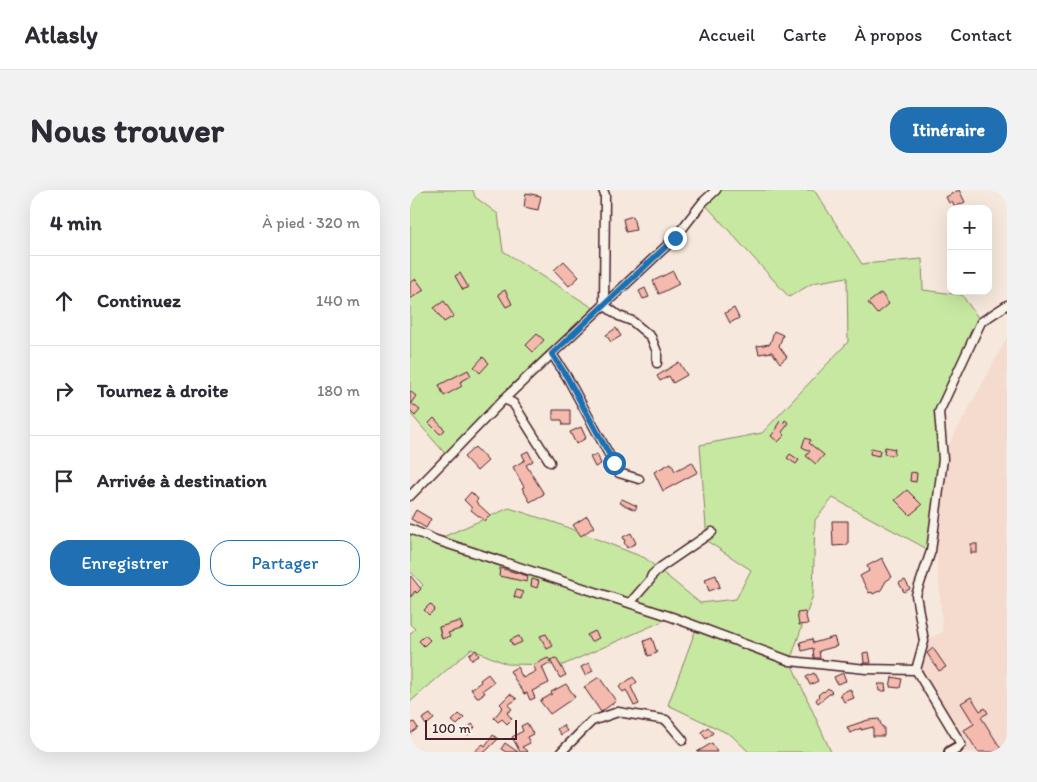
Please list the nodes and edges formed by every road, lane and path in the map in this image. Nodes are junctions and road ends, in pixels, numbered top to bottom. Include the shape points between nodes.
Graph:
1 (603, 190) edge
2 (716, 190) edge
3 (604, 304) junction
4 (1007, 305) edge
5 (552, 354) junction
6 (657, 363) dead end
7 (504, 399) junction
8 (550, 462) dead end
9 (640, 479) dead end
10 (410, 496) edge
11 (410, 528) edge
12 (712, 532) dead end
13 (630, 603) junction
14 (916, 670) junction
15 (683, 740) dead end
16 (954, 750) edge
17 (560, 752) edge

1 - 3 street
2 - 3 street via 675,238
3 - 5 street
3 - 6 street via 651,337
4 - 14 street via 981,322 939,412 943,459 931,551 916,595 924,641
5 - 7 street
5 - 9 street via 619,473
7 - 8 street via 513,403
7 - 10 street
11 - 13 street via 436,540
12 - 13 street via 661,567
13 - 14 street via 790,661 866,669
14 - 16 street via 960,744
15 - 17 street via 666,720 618,712 592,721

